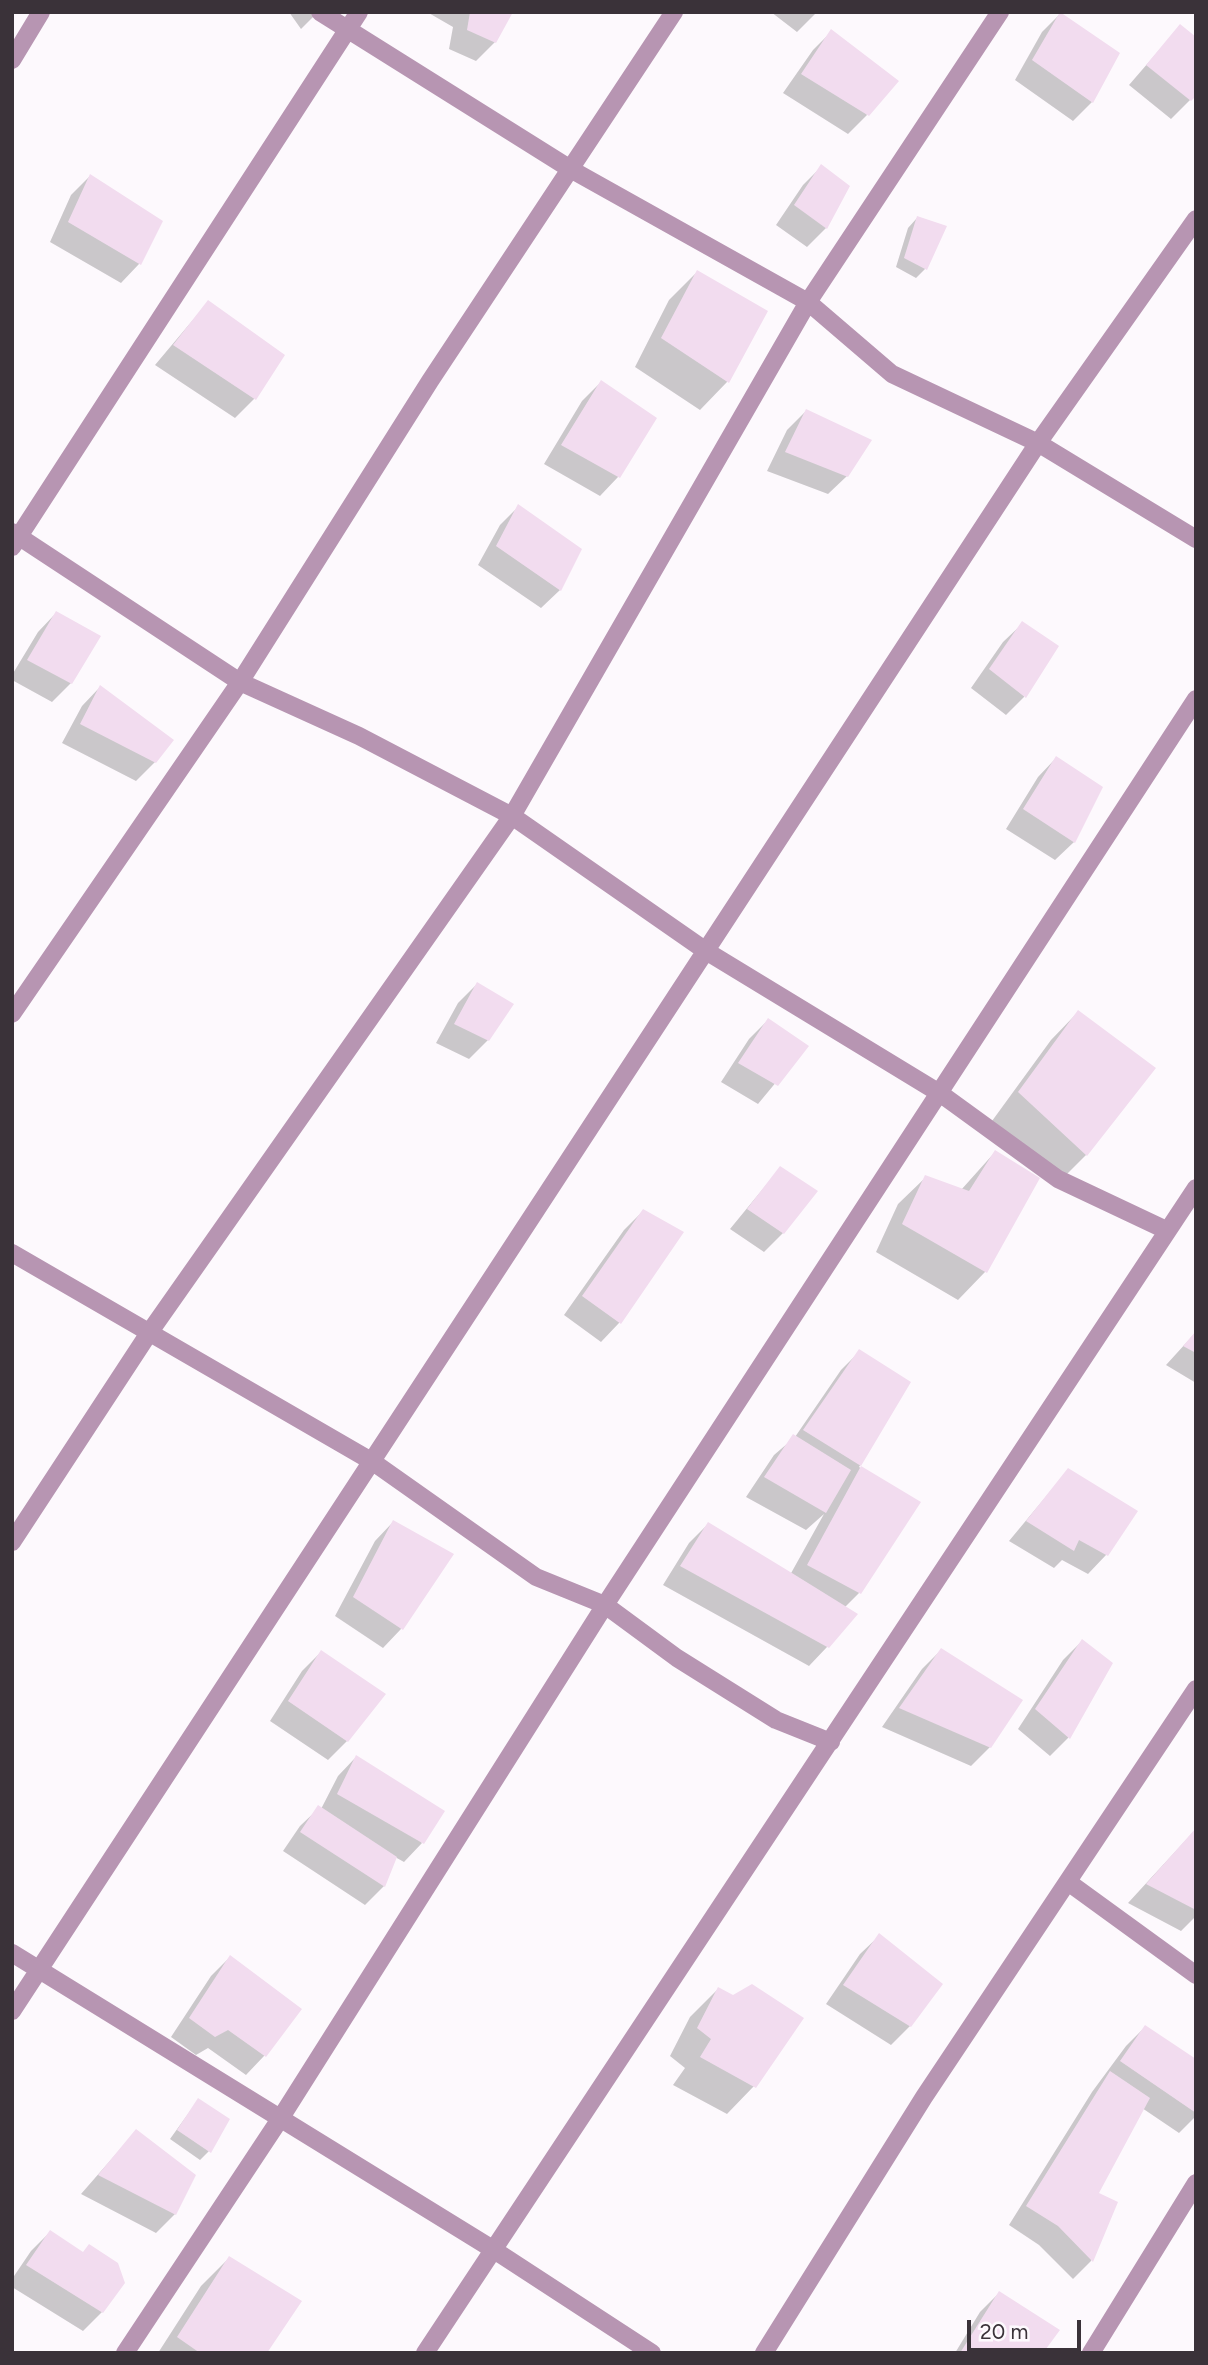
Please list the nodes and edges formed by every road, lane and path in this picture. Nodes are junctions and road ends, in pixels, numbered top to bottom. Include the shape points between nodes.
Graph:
1 (41, 12) edge
2 (320, 12) edge
3 (359, 12) edge
4 (674, 12) edge
5 (1000, 12) edge
6 (348, 29) junction
7 (12, 60) edge
8 (572, 170) junction
9 (1196, 219) edge
10 (808, 302) junction
11 (1038, 443) junction
12 (15, 539) edge
13 (1196, 539) edge
14 (240, 682) junction
15 (1196, 699) edge
16 (512, 816) junction
17 (706, 951) junction
18 (12, 1014) edge
19 (941, 1094) junction
20 (1196, 1188) edge
21 (1166, 1230) junction
22 (12, 1253) edge
23 (149, 1333) junction
24 (373, 1462) junction
25 (12, 1542) edge
26 (605, 1605) junction
27 (1196, 1689) edge
28 (831, 1742) junction
29 (1068, 1882) junction
30 (12, 1953) edge
31 (38, 1969) junction
32 (1196, 1975) edge
33 (12, 2011) edge
34 (280, 2119) junction
35 (1196, 2183) edge
36 (494, 2250) junction
37 (125, 2353) edge
38 (425, 2353) edge
39 (652, 2353) edge
40 (764, 2353) edge
41 (1091, 2353) edge

1 - 7 street
2 - 6 street
3 - 6 street
4 - 8 street
5 - 10 street
6 - 8 street
6 - 12 street
8 - 10 street
8 - 14 street via 430,381
9 - 11 street
10 - 11 street via 892,374
10 - 16 street
11 - 13 street
11 - 17 street
12 - 14 street
14 - 16 street via 359,736
14 - 18 street
15 - 19 street
16 - 17 street
16 - 23 street
17 - 19 street
17 - 24 street
19 - 21 street via 1058,1179
19 - 26 street
20 - 21 street
21 - 28 street
22 - 23 street
23 - 24 street
23 - 25 street
24 - 26 street via 536,1577
24 - 31 street
26 - 28 street via 776,1720
26 - 34 street
27 - 29 street
28 - 36 street
29 - 32 street
29 - 40 street via 924,2097
30 - 31 street
31 - 33 street
31 - 34 street
34 - 36 street
34 - 37 street
35 - 41 street
36 - 38 street
36 - 39 street

